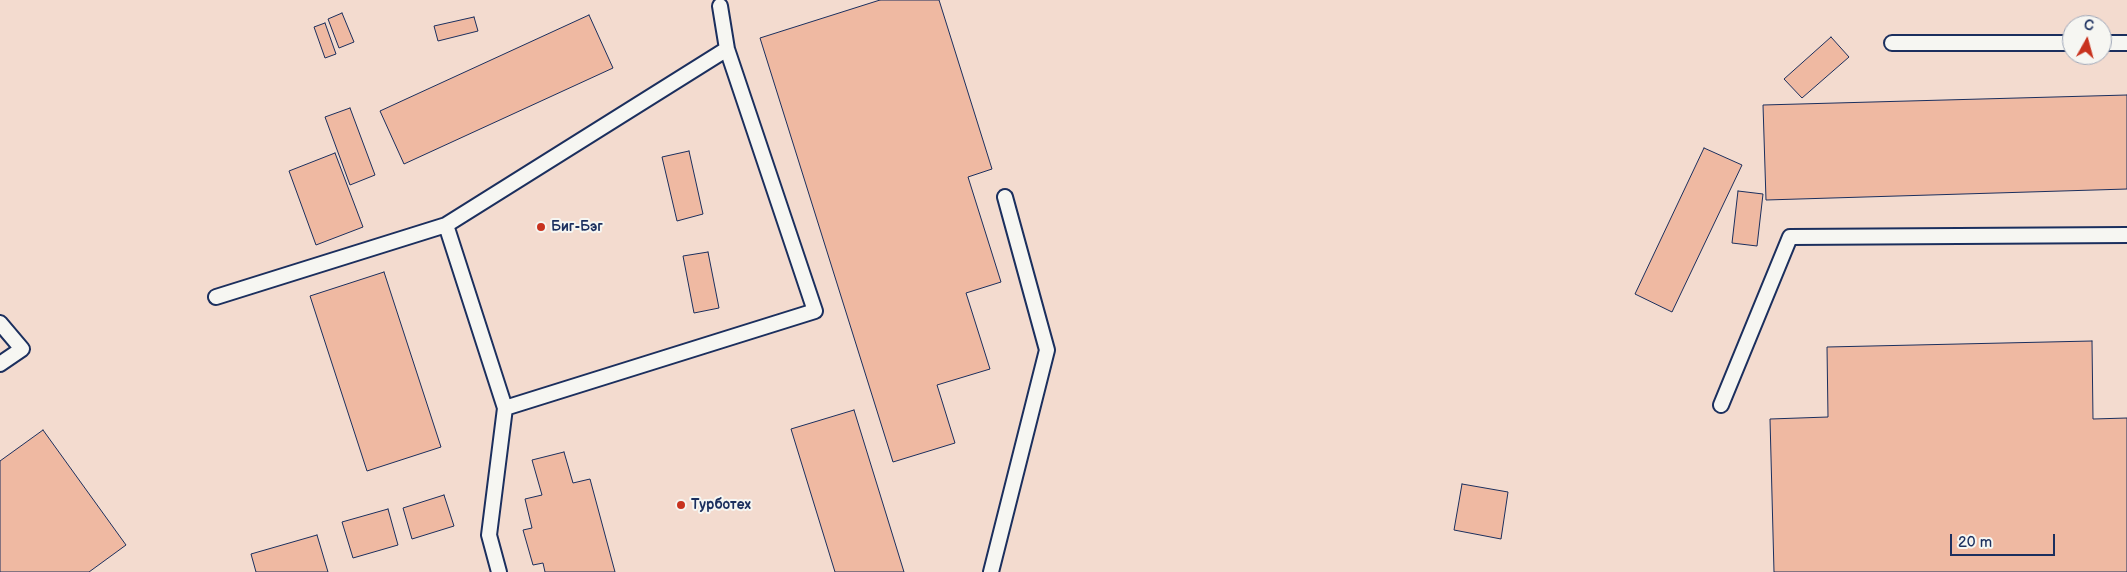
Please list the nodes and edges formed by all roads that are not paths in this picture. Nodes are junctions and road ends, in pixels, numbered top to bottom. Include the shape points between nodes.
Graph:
1 (720, 6) dead end
2 (1892, 43) dead end
3 (2062, 43) edge
4 (2112, 43) edge
5 (2127, 43) edge
6 (727, 49) junction
7 (1005, 197) dead end
8 (446, 225) junction
9 (2127, 235) edge
10 (216, 297) dead end
11 (0, 323) edge
12 (0, 364) edge
13 (1721, 405) dead end
14 (505, 408) junction
15 (499, 572) edge
16 (991, 572) edge

1 - 6 lane
2 - 3 lane
4 - 5 lane
6 - 8 lane
6 - 14 lane via 815,311
7 - 16 lane via 1047,350
8 - 10 lane
8 - 14 lane
9 - 13 lane via 1790,237
11 - 12 lane via 22,349
14 - 15 lane via 489,535

